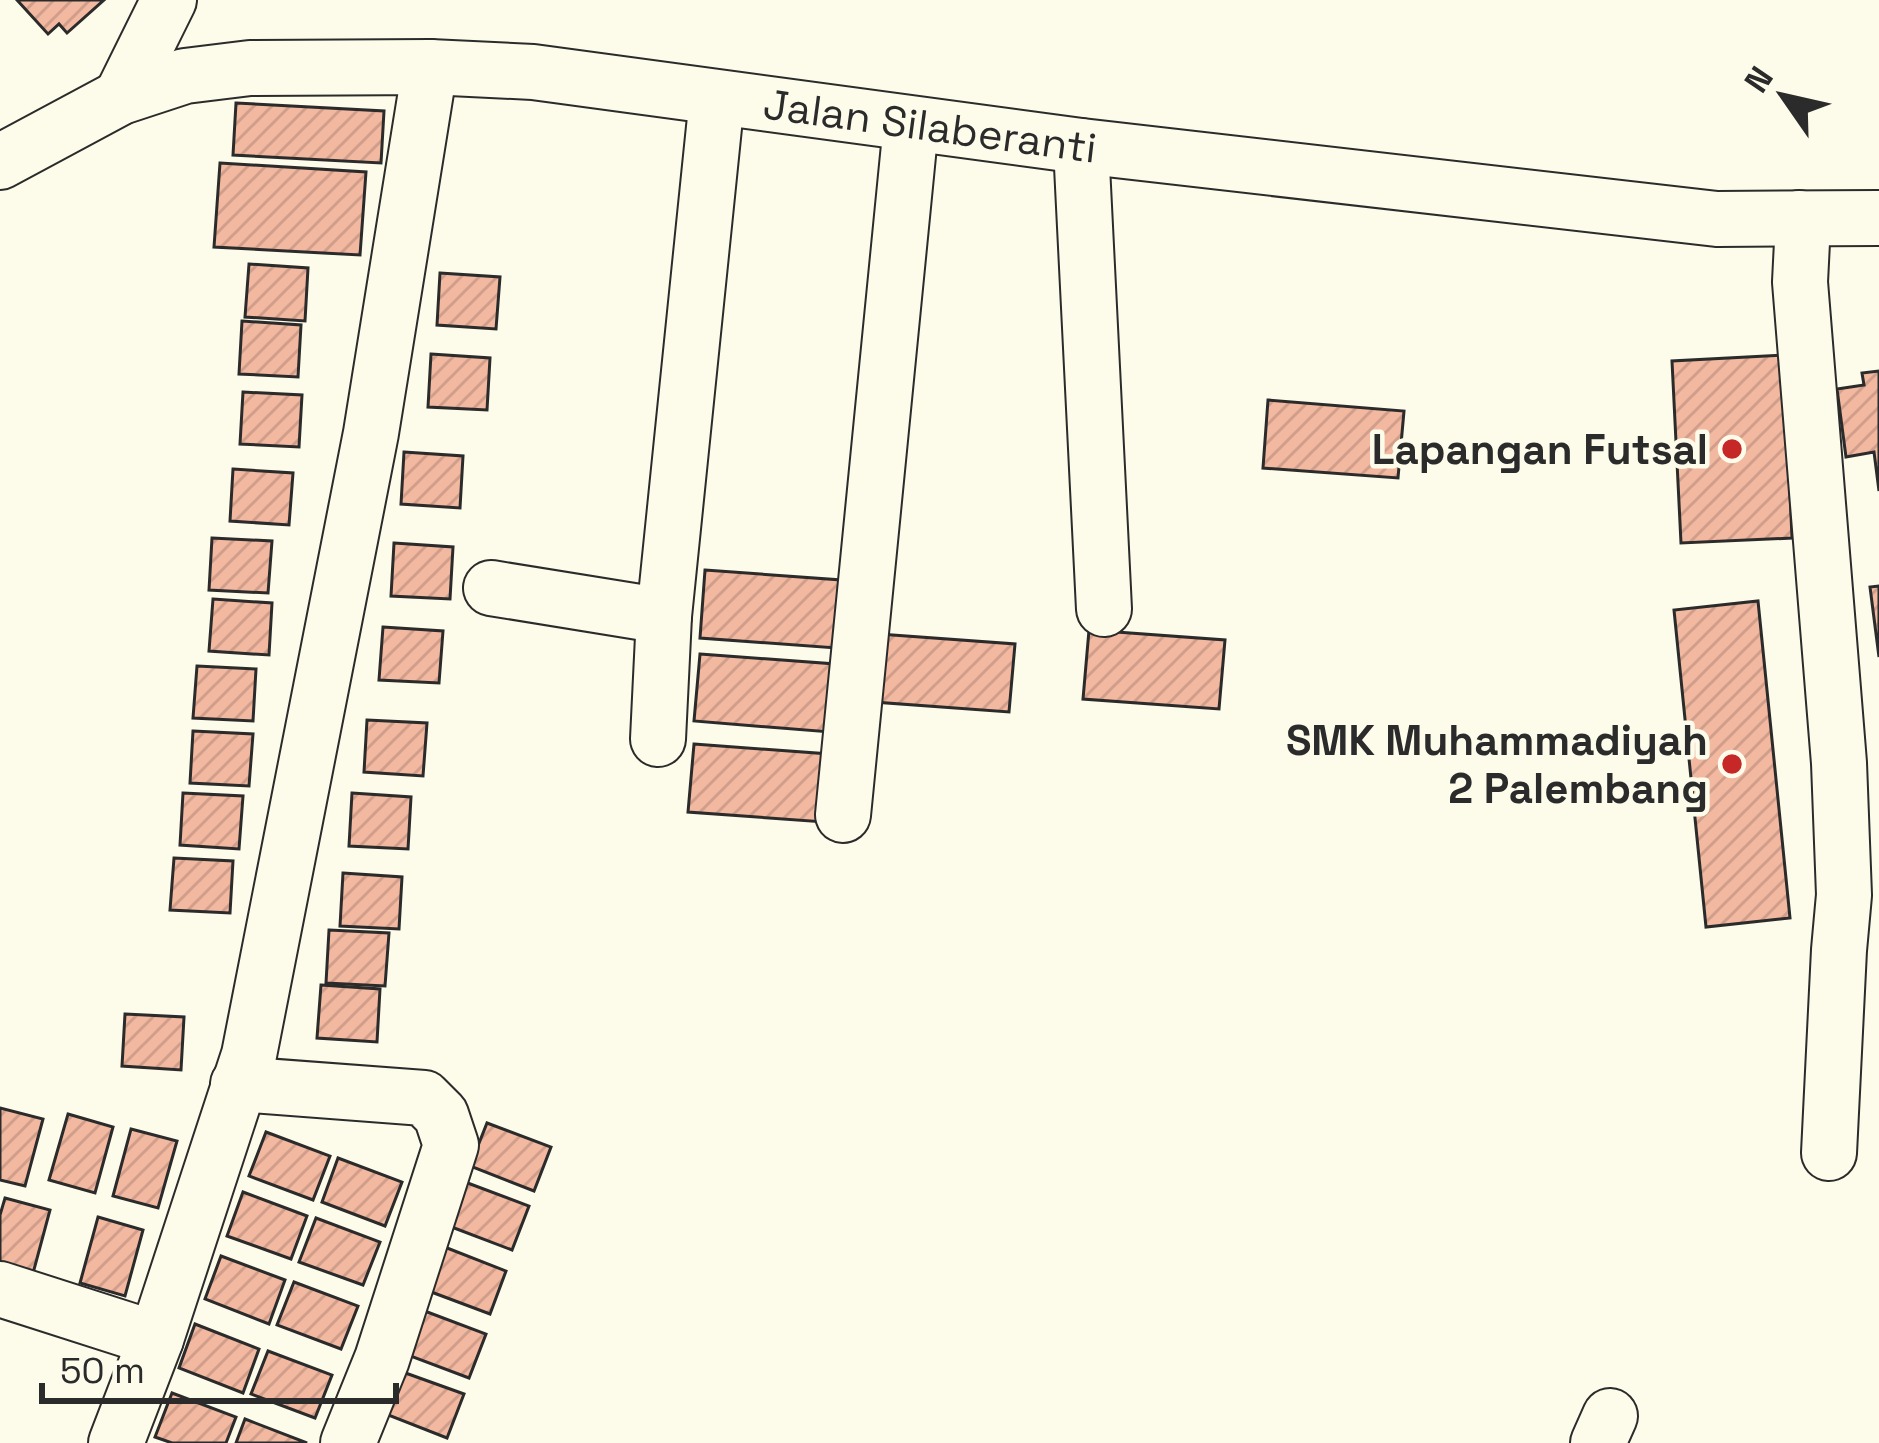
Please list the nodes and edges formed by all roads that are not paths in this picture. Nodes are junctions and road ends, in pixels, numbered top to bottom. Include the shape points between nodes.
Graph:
1 (169, 0) edge
2 (430, 67) junction
3 (121, 97) junction
4 (716, 98) junction
5 (911, 125) junction
6 (1081, 146) junction
7 (0, 162) edge
8 (1799, 218) junction
9 (1879, 218) edge
10 (490, 588) dead end
11 (1104, 609) dead end
12 (664, 616) junction
13 (658, 739) dead end
14 (843, 815) dead end
15 (238, 1084) junction
16 (1829, 1153) dead end
17 (0, 1289) edge
18 (156, 1339) junction
19 (116, 1443) edge
20 (348, 1443) edge

1 - 3 street
2 - 3 street, Jalan Silaberanti via 250,68 185,76
2 - 4 street, Jalan Silaberanti via 533,72
2 - 15 street via 370,433
3 - 7 street, Jalan Silaberanti
4 - 5 street, Jalan Silaberanti
4 - 12 street
5 - 6 street, Jalan Silaberanti
5 - 14 street
6 - 8 street, Jalan Silaberanti via 1717,219
6 - 11 street
8 - 9 street, Jalan Silaberanti
8 - 16 street via 1844,895
10 - 12 street
12 - 13 street
15 - 18 street
15 - 20 street via 424,1097 441,1114 451,1145
17 - 18 street
18 - 19 street

